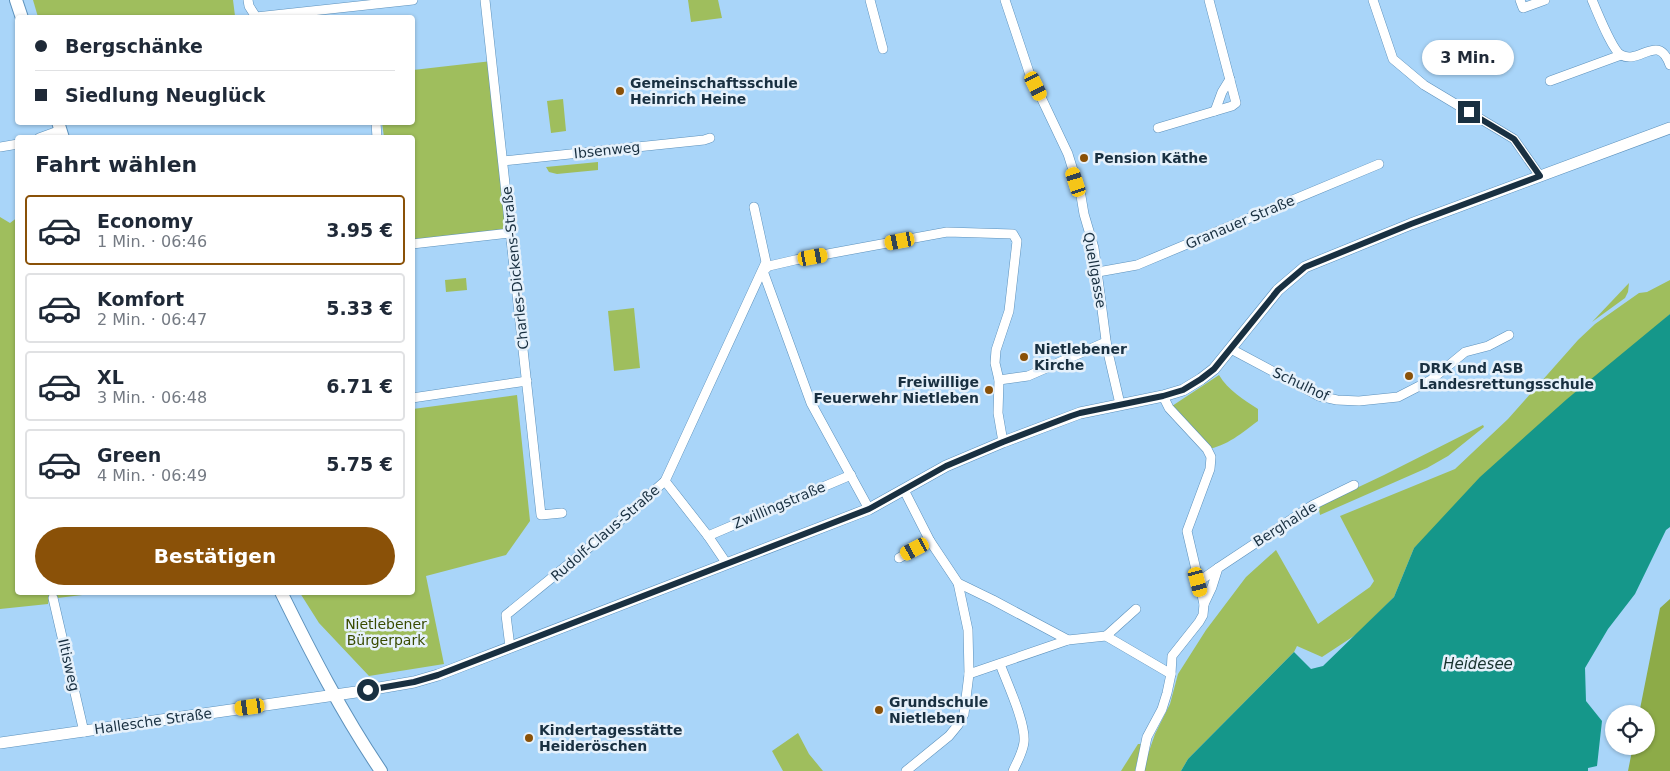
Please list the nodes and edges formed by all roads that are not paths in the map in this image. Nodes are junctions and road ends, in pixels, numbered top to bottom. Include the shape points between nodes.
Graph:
1 (16, 0) edge
2 (248, 0) edge
3 (413, 0) edge
4 (485, 0) edge
5 (870, 0) edge
6 (1005, 0) edge
7 (1209, 0) edge
8 (1373, 0) edge
9 (1520, 0) edge
10 (1545, 0) edge
11 (1592, 0) edge
12 (21, 15) edge
13 (255, 15) edge
14 (274, 15) edge
15 (884, 48) dead end
16 (1668, 51) edge
17 (1621, 55) junction
18 (1670, 65) edge
19 (1230, 79) junction
20 (1550, 81) dead end
21 (1215, 110) junction
22 (1158, 128) dead end
23 (1670, 128) edge
24 (61, 130) edge
25 (47, 135) edge
26 (710, 138) dead end
27 (15, 144) edge
28 (0, 147) edge
29 (503, 161) junction
30 (1379, 164) dead end
31 (1540, 176) junction
32 (754, 207) dead end
33 (510, 233) junction
34 (415, 244) edge
35 (763, 271) junction
36 (1098, 272) junction
37 (1509, 335) dead end
38 (1107, 345) junction
39 (1231, 349) junction
40 (999, 380) junction
41 (527, 382) junction
42 (1163, 396) junction
43 (415, 398) edge
44 (1120, 404) junction
45 (1003, 442) junction
46 (851, 475) junction
47 (665, 480) junction
48 (1354, 485) dead end
49 (904, 490) junction
50 (869, 509) junction
51 (562, 513) dead end
52 (708, 536) junction
53 (930, 541) junction
54 (900, 558) dead end
55 (727, 564) junction
56 (1218, 568) junction
57 (1198, 582) junction
58 (958, 583) junction
59 (282, 595) edge
60 (53, 598) dead end
61 (1204, 604) junction
62 (1136, 609) dead end
63 (1106, 636) junction
64 (1068, 640) junction
65 (510, 647) junction
66 (1000, 664) junction
67 (970, 674) junction
68 (1172, 674) junction
69 (335, 695) junction
70 (84, 732) junction
71 (0, 743) edge
72 (381, 771) edge
73 (906, 771) edge
74 (1013, 771) edge
75 (1140, 771) edge

1 - 12 main road
2 - 13 street
3 - 14 street
4 - 29 street, Charles-Dickens-Straße
5 - 15 street
6 - 36 street, Quellgasse via 1029,72 1068,154
7 - 19 street
8 - 31 street via 1393,59 1424,85 1514,139
9 - 10 street via 1523,8
11 - 17 street via 1614,48
16 - 17 street via 1650,50 1631,57
16 - 18 street
17 - 20 street
19 - 21 street
19 - 21 street via 1236,102
21 - 22 street
23 - 31 street, Hallesche Straße
24 - 25 street
26 - 29 street, Ibsenweg
27 - 28 street
29 - 33 street, Charles-Dickens-Straße
30 - 36 street, Granauer Straße via 1137,265
31 - 39 street, Hallesche Straße via 1305,267 1278,290
32 - 35 street via 766,262
33 - 34 street
33 - 41 street, Charles-Dickens-Straße
35 - 40 street via 769,266 795,260 947,232 1013,234 1017,241 1009,311 996,350
35 - 46 street via 811,403
35 - 47 street, Rudolf-Claus-Straße
36 - 38 street, Quellgasse
37 - 39 street, Schulhof via 1488,346 1465,352 1431,380 1398,397 1359,401 1319,396
38 - 40 street via 1028,376
38 - 44 street, Quellgasse
39 - 42 street, Hallesche Straße via 1201,379 1183,390
40 - 45 street via 998,413
41 - 43 street
41 - 51 street, Charles-Dickens-Straße via 541,514
42 - 44 street, Hallesche Straße
42 - 57 street via 1169,408 1207,448 1211,457 1210,469 1187,531
44 - 45 street, Hallesche Straße via 1080,413
45 - 49 street, Hallesche Straße via 946,466
46 - 50 street
46 - 52 street, Zwillingstraße
47 - 52 street
47 - 65 street, Rudolf-Claus-Straße via 506,616
48 - 56 street, Berghalde via 1313,506
49 - 50 street, Hallesche Straße
49 - 53 street
50 - 55 street, Hallesche Straße
52 - 55 street
53 - 54 street
53 - 58 street
55 - 65 street, Hallesche Straße
56 - 57 street, Berghalde
56 - 61 street
57 - 61 street
58 - 64 street
58 - 67 street via 968,630
59 - 69 main road
60 - 70 street, Iltisweg
61 - 68 street via 1199,622 1172,656
62 - 63 street
63 - 64 street
63 - 68 street
64 - 66 street
65 - 69 street, Hallesche Straße via 414,682
66 - 67 street
66 - 74 street via 1023,727 1024,741
67 - 73 street via 964,714 958,725
68 - 75 street via 1162,709 1148,737
69 - 70 street, Hallesche Straße
69 - 72 main road
70 - 71 street, Hallesche Straße

